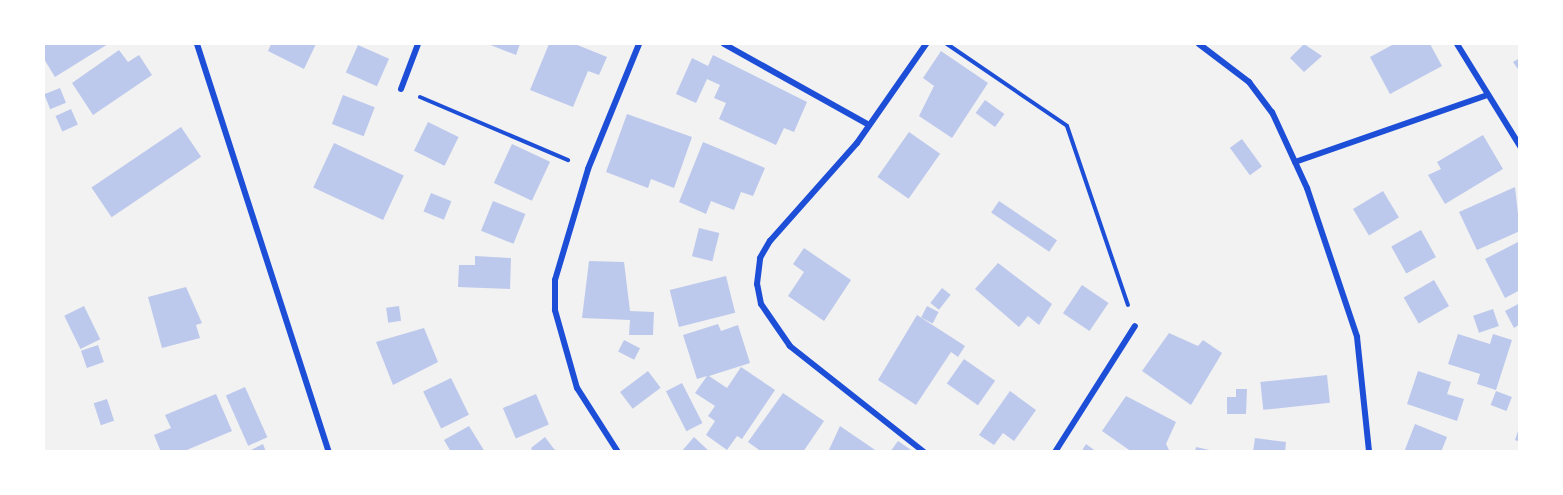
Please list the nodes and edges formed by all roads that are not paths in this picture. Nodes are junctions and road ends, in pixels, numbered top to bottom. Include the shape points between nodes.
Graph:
1 (197, 44) edge
2 (418, 44) edge
3 (639, 44) edge
4 (724, 44) edge
5 (926, 44) edge
6 (1199, 44) edge
7 (1457, 44) edge
8 (400, 89) road end
9 (1487, 95) junction
10 (869, 125) junction
11 (1520, 146) edge
12 (1295, 162) junction
13 (1135, 326) road end
14 (329, 452) edge
15 (618, 452) edge
16 (924, 452) edge
17 (1055, 452) edge
18 (1369, 452) edge

1 - 14 street
2 - 8 street
3 - 15 street via 588,169 555,280 555,310 577,388
4 - 10 street
5 - 10 street
6 - 12 street via 1249,82 1272,112
7 - 9 street
9 - 11 street
9 - 12 street
10 - 16 street via 770,241 760,258 760,304 790,346
12 - 18 street via 1335,259 1357,337
13 - 17 street

